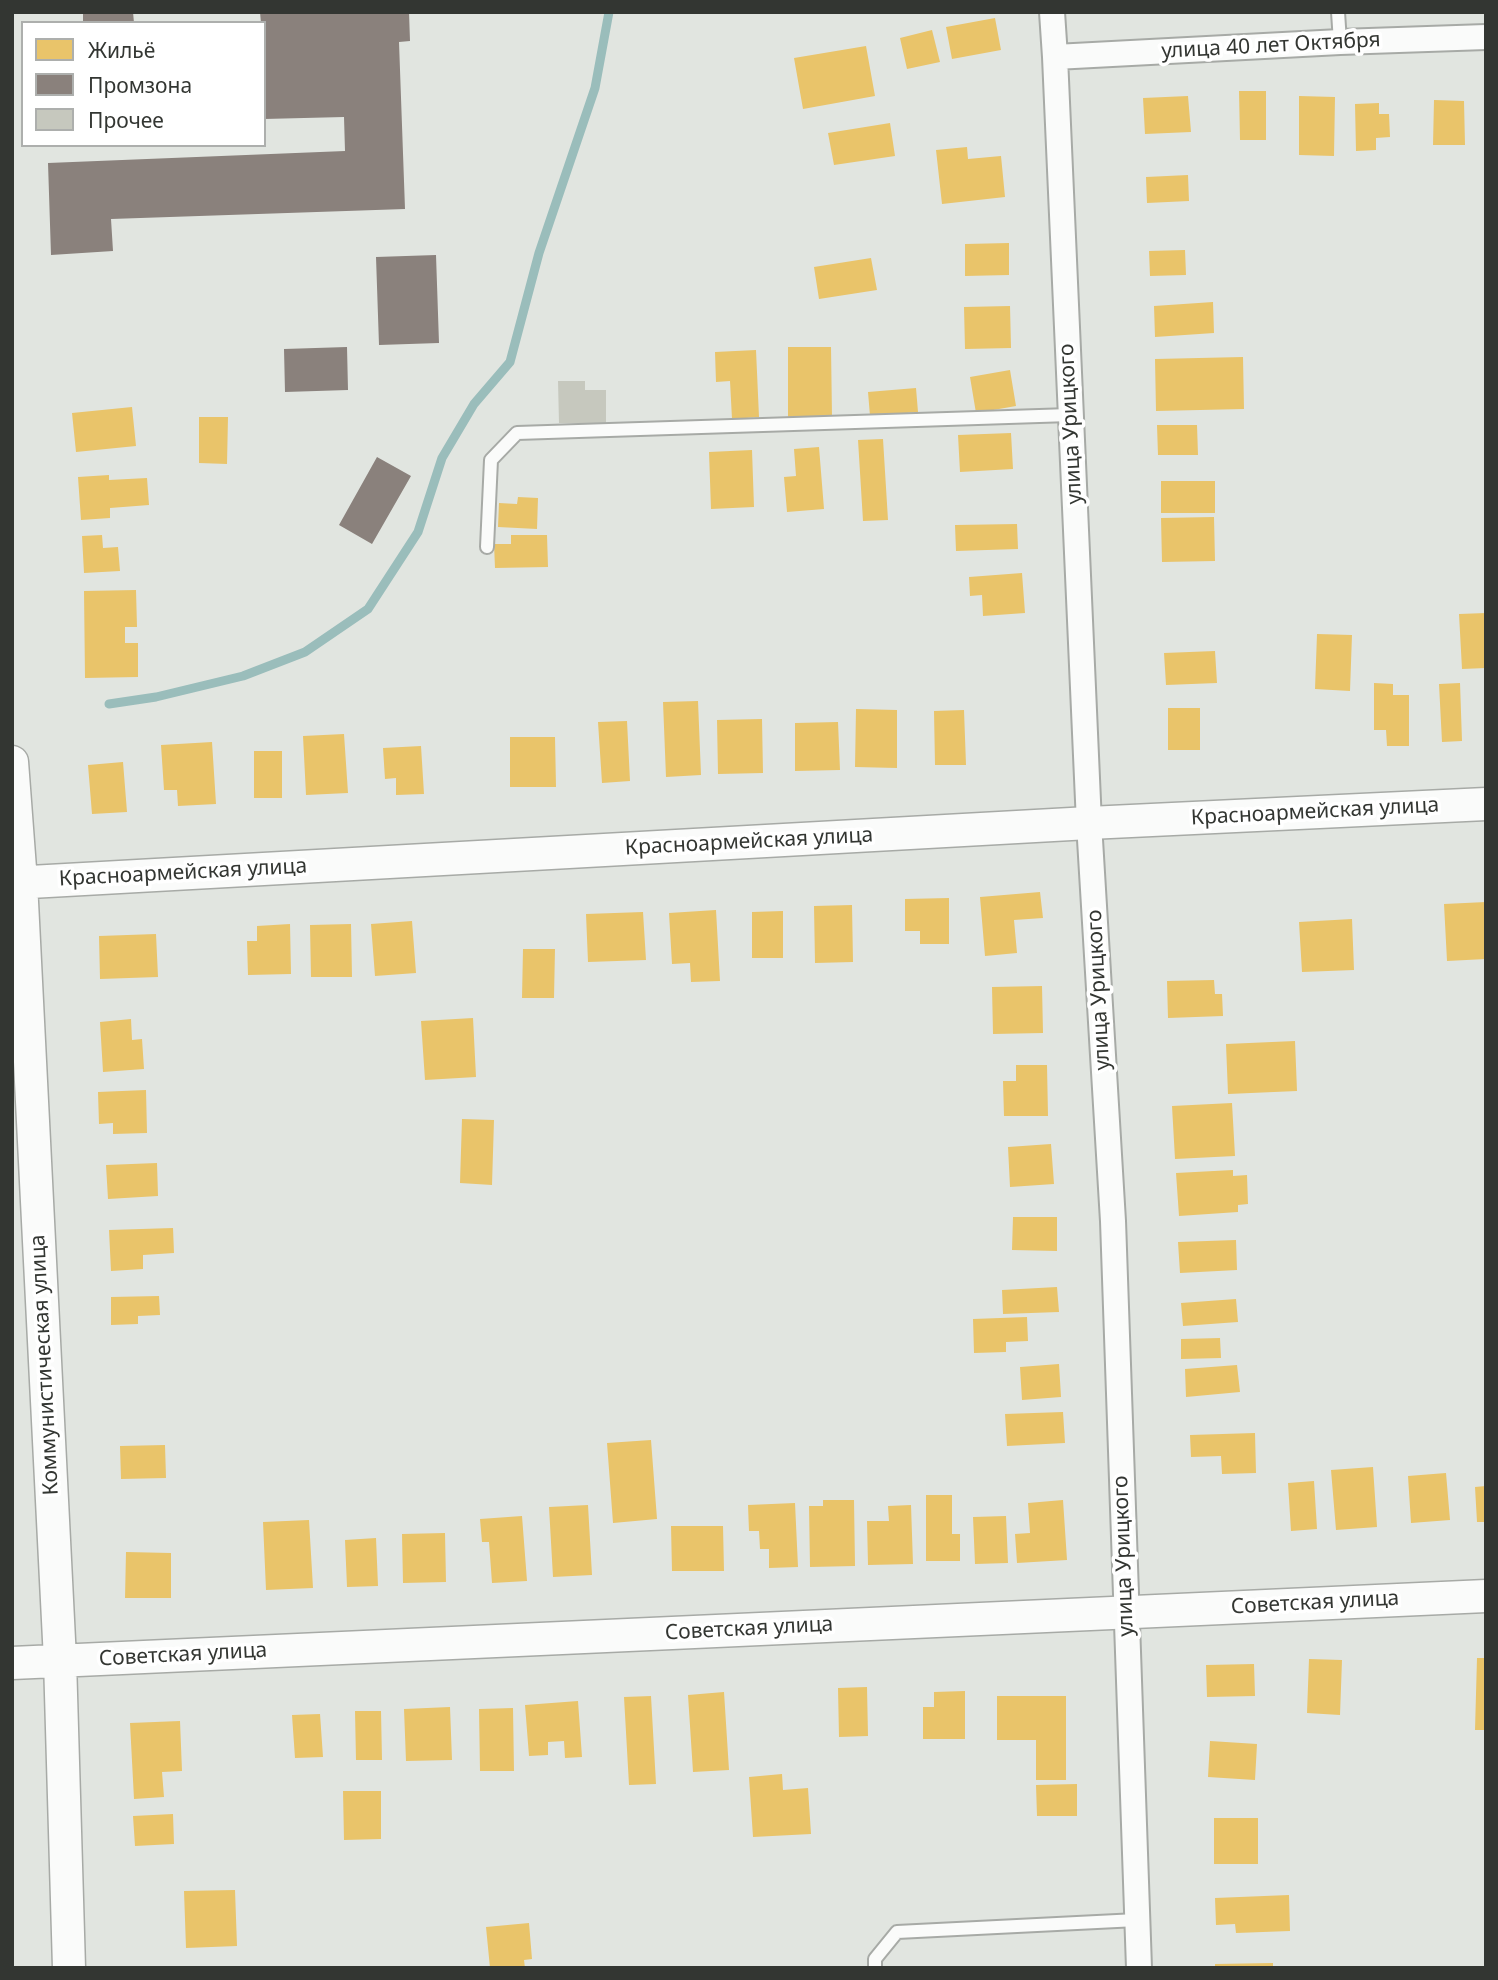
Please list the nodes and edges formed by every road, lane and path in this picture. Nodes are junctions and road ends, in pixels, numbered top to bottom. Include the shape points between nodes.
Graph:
1 (1052, 12) edge
2 (1338, 12) edge
3 (1486, 37) edge
4 (1340, 42) junction
5 (1055, 57) junction
6 (1070, 415) junction
7 (487, 547) dead end
8 (12, 762) edge
9 (1486, 804) edge
10 (1089, 823) junction
11 (17, 883) edge
12 (1486, 1596) edge
13 (1126, 1612) junction
14 (60, 1660) junction
15 (12, 1663) edge
16 (1137, 1920) junction
17 (69, 1968) edge
18 (875, 1968) edge
19 (1139, 1968) edge

1 - 5 street, улица Урицкого
2 - 4 lane
3 - 4 street, улица 40 лет Октября
4 - 5 street, улица 40 лет Октября
5 - 6 street, улица Урицкого
6 - 7 lane via 517,433 491,460
6 - 10 street, улица Урицкого
8 - 11 street, Коммунистическая улица
9 - 10 street, Красноармейская улица
10 - 11 street, Красноармейская улица
10 - 13 street, улица Урицкого via 1113,1221
11 - 14 street, Коммунистическая улица
12 - 13 street, Советская улица
13 - 14 street, Советская улица
13 - 16 street, улица Урицкого
14 - 15 street, Советская улица
14 - 17 street, Коммунистическая улица
16 - 18 lane via 897,1932 875,1959
16 - 19 street, улица Урицкого

